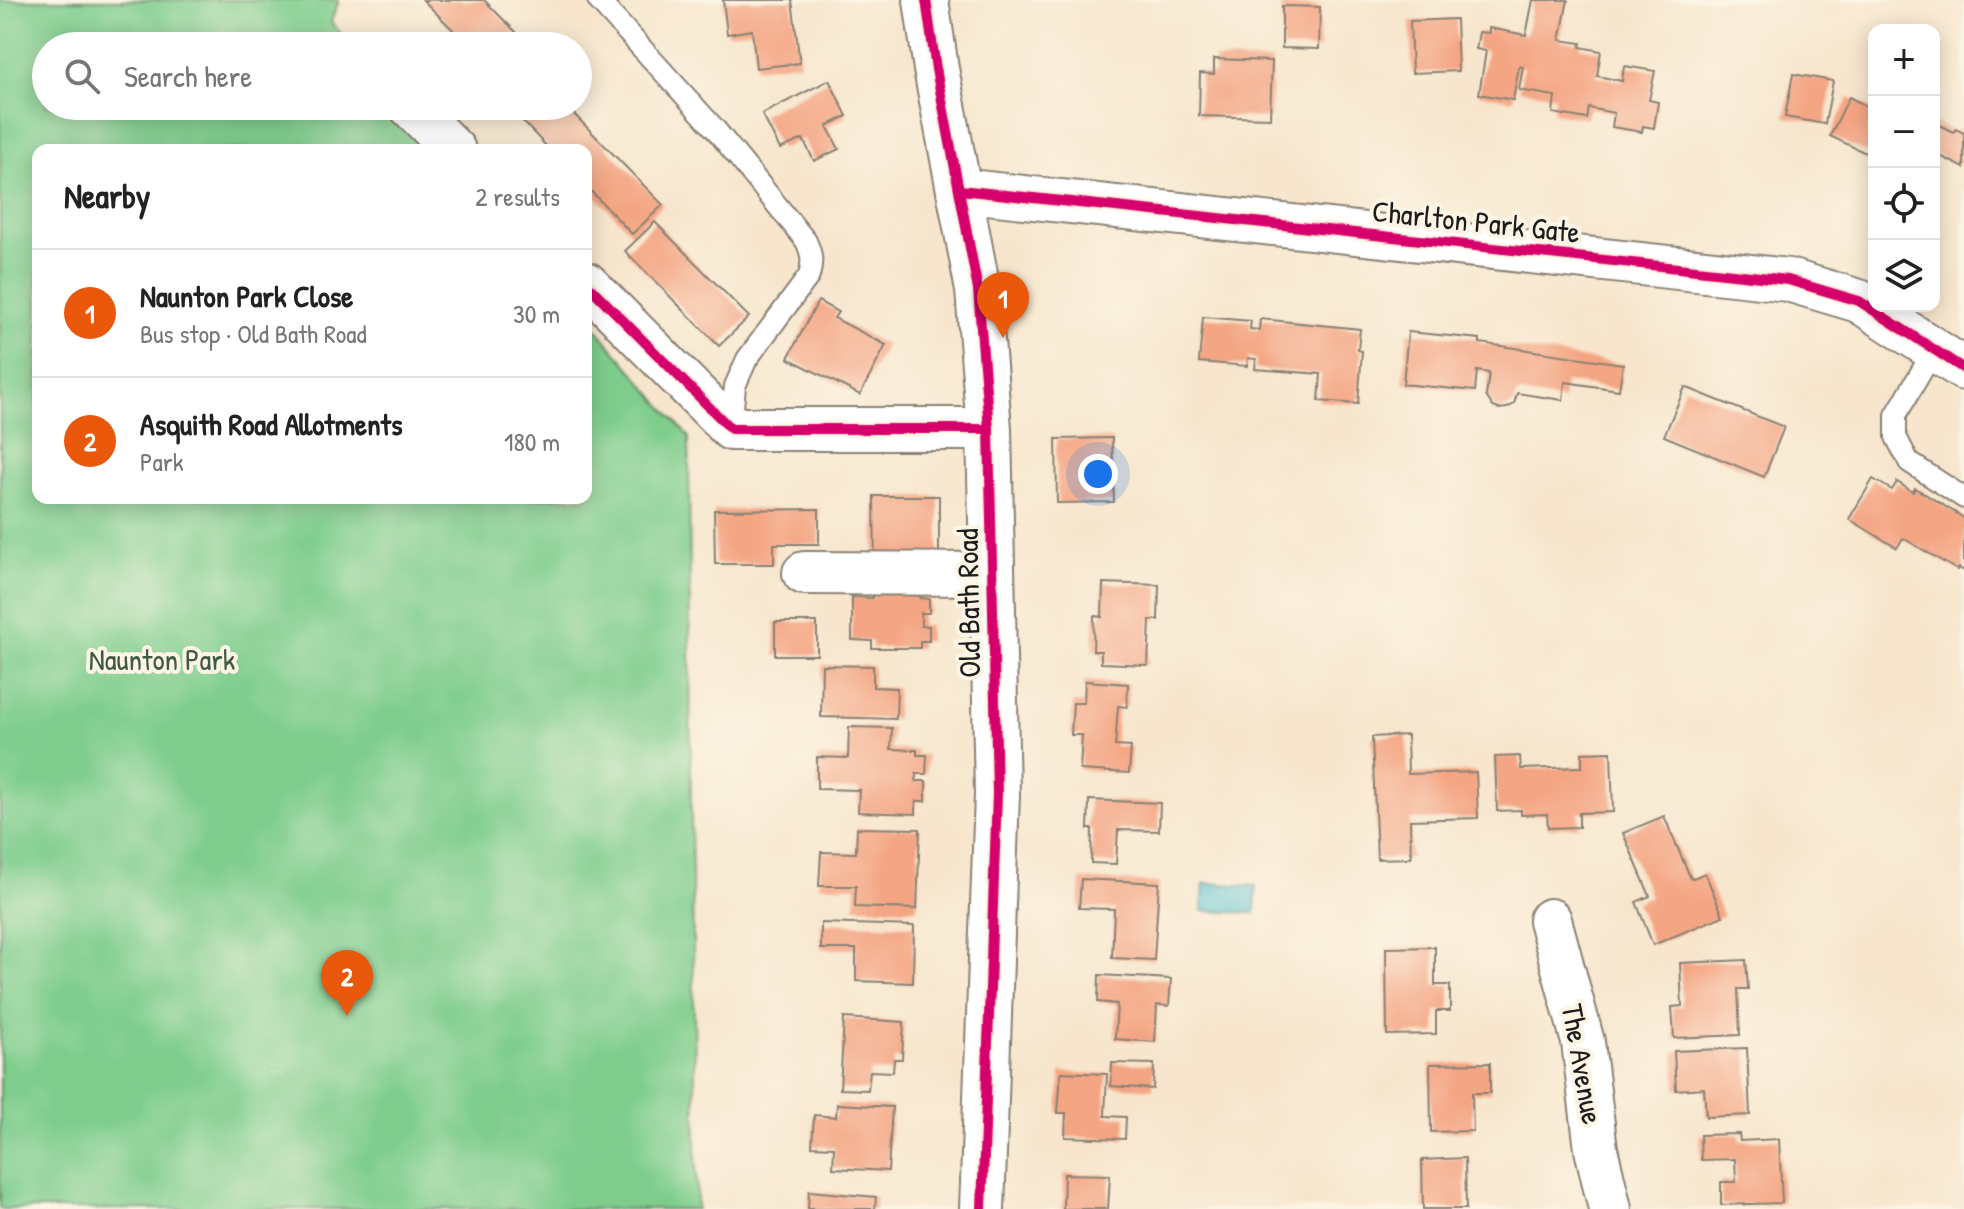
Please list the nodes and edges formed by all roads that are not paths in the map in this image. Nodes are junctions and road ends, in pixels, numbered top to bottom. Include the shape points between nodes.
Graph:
1 (598, 0) edge
2 (926, 0) edge
3 (424, 120) edge
4 (448, 144) edge
5 (960, 190) junction
6 (592, 289) edge
7 (1949, 360) edge
8 (731, 429) junction
9 (989, 429) junction
10 (1964, 498) edge
11 (804, 573) dead end
12 (993, 574) junction
13 (1550, 920) dead end
14 (982, 1209) edge
15 (1610, 1209) edge

1 - 8 lane via 716,130 812,252 809,276 747,359 735,386
2 - 5 street, Old Bath Road
3 - 4 street
5 - 7 street, Charlton Park Gate via 1788,280 1859,301
5 - 9 street, Old Bath Road via 978,290
6 - 8 street
7 - 10 lane via 1896,415 1896,437 1909,462
8 - 9 street
9 - 12 street, Old Bath Road
11 - 12 street
12 - 14 street, Old Bath Road via 997,794
13 - 15 street, The Avenue via 1583,1042 1596,1149

